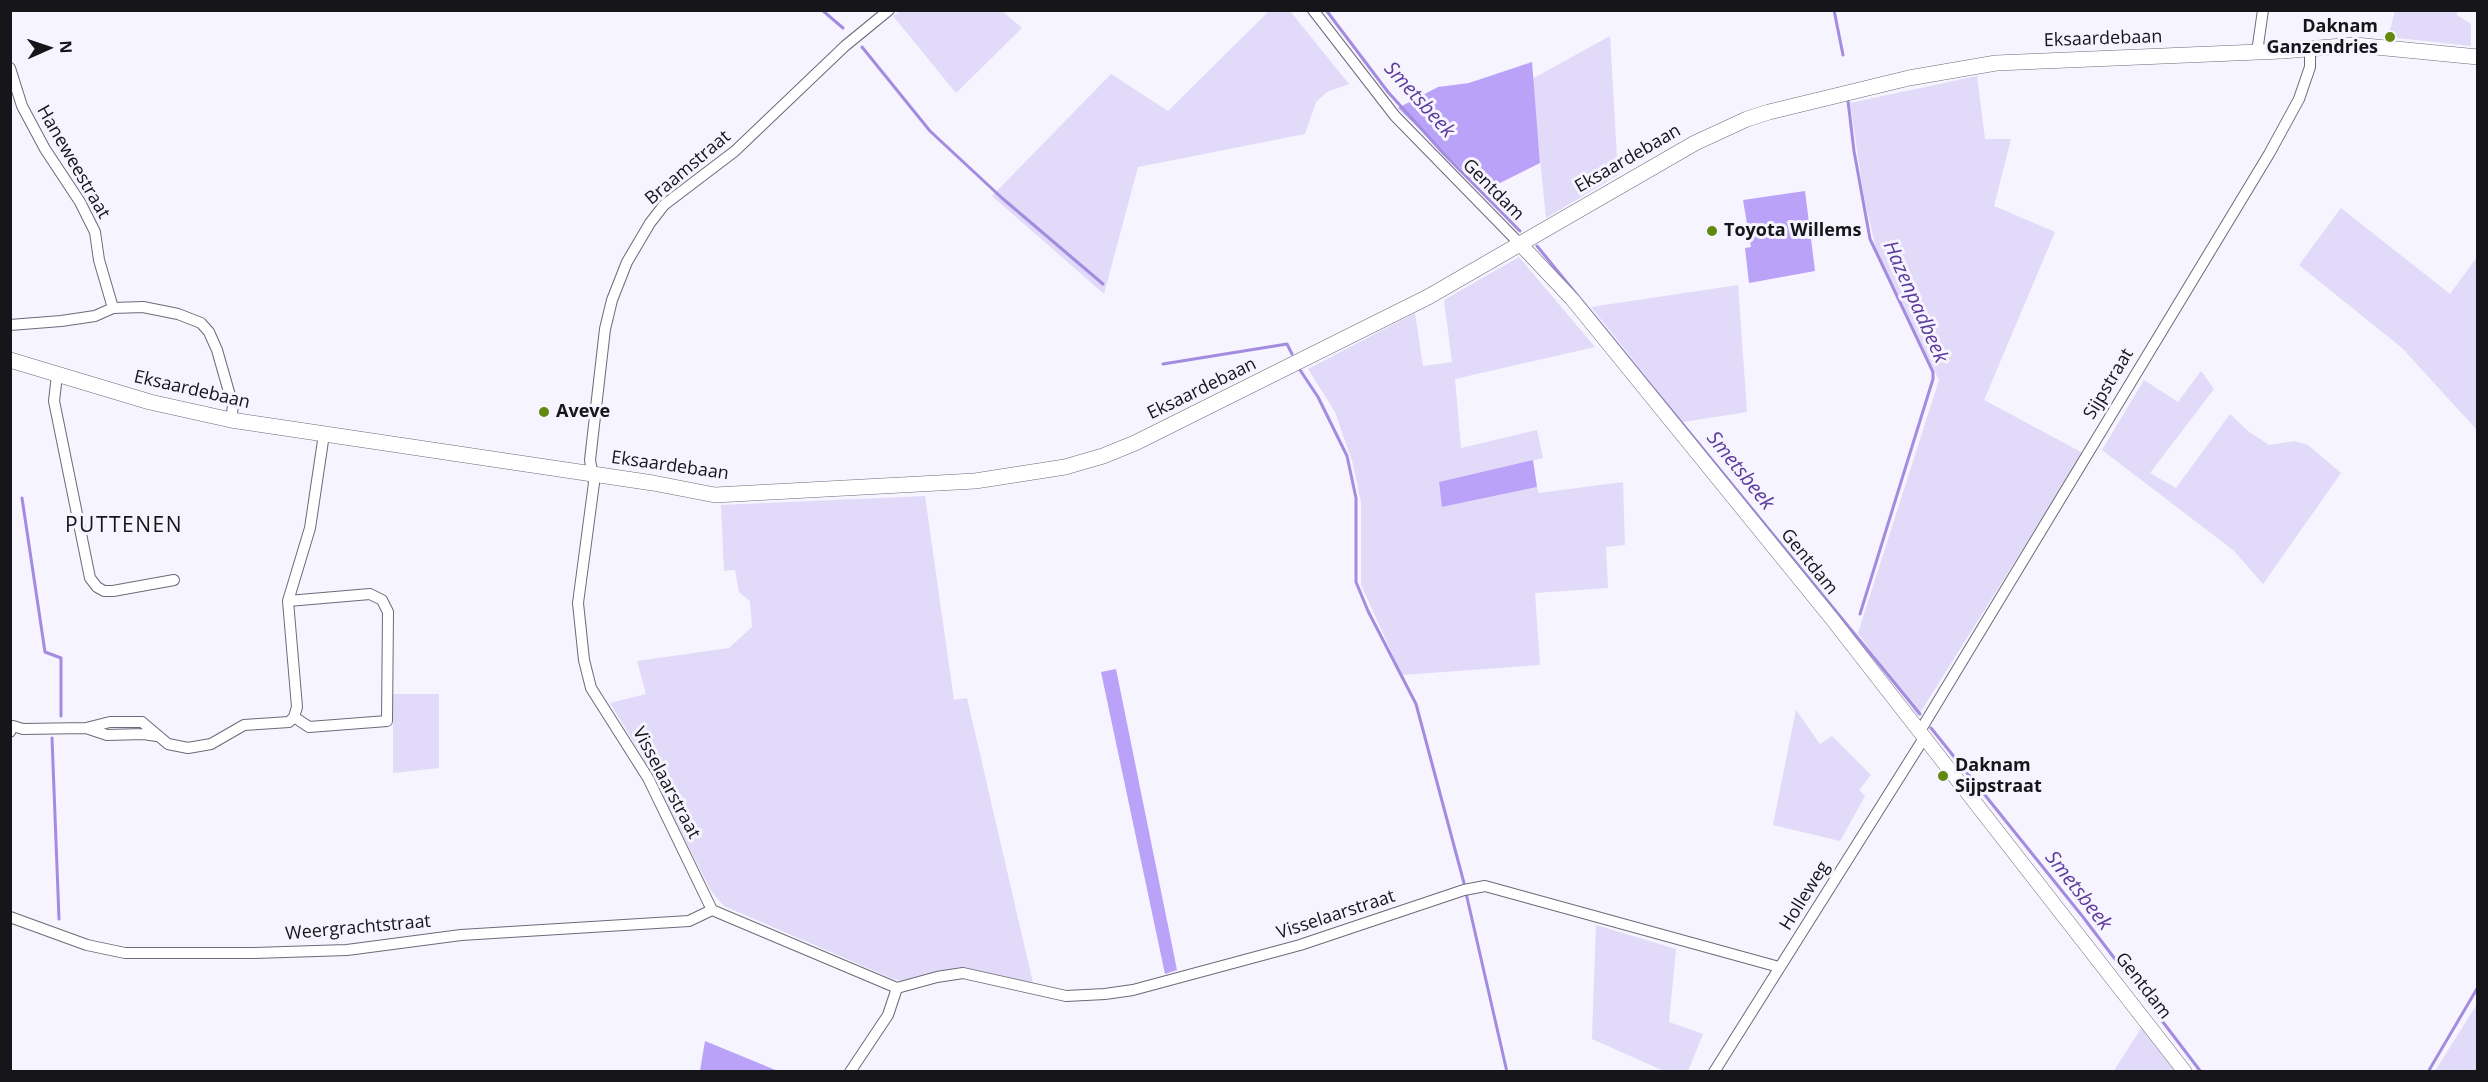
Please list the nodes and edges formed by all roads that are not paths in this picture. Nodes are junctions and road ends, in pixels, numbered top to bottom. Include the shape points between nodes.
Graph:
1 (889, 10) edge
2 (1313, 10) edge
3 (2263, 10) edge
4 (2310, 48) junction
5 (2257, 52) junction
6 (2478, 57) edge
7 (10, 68) edge
8 (1521, 244) junction
9 (113, 308) junction
10 (10, 325) edge
11 (10, 360) edge
12 (57, 375) junction
13 (231, 420) junction
14 (324, 434) junction
15 (592, 474) junction
16 (174, 580) dead end
17 (288, 601) junction
18 (294, 717) junction
19 (11, 726) edge
20 (1922, 735) junction
21 (712, 910) junction
22 (10, 917) edge
23 (1779, 967) junction
24 (897, 988) junction
25 (850, 1071) edge
26 (1714, 1071) edge
27 (2185, 1071) edge

1 - 15 street, Braamstraat via 845,46 735,151 664,205 650,223 627,262 608,316 590,460
2 - 8 street, Gentdam via 1395,116
3 - 5 street
4 - 5 main road, Eksaardebaan
4 - 6 main road, Eksaardebaan via 2355,45
4 - 20 street, Sijpstraat via 2310,67 2299,99 2269,154
5 - 8 main road, Eksaardebaan via 1996,63 1909,78 1769,112 1695,143
7 - 9 street, Haneweestraat via 22,106 95,232
8 - 15 main road, Eksaardebaan via 1428,297 1158,432 1076,464 975,481 739,495 715,495
8 - 20 street, Gentdam via 1572,299 1716,475
9 - 10 street via 95,316
9 - 13 street via 142,307 201,322 217,350 233,406
11 - 12 main road, Eksaardebaan
12 - 13 main road, Eksaardebaan
12 - 16 street via 54,401 90,578 97,587 113,591
13 - 14 main road, Eksaardebaan
14 - 15 main road, Eksaardebaan
14 - 17 street via 310,528
15 - 21 street, Visselaarstraat via 578,603 591,688 648,778
17 - 18 street via 297,706
17 - 18 street via 370,594 382,600 388,612 387,721 309,727
18 - 19 street via 289,722 244,725 211,744 188,748 168,744 142,722 110,722 86,728
20 - 23 street, Holleweg
20 - 27 street, Gentdam
21 - 22 street, Weergrachtstraat via 689,921 461,935 347,950 243,953 125,953 87,945
21 - 24 street
23 - 24 street, Visselaarstraat via 1485,886 1300,945 1133,990 1066,996 963,974
23 - 26 street, Holleweg
24 - 25 street via 888,1016

